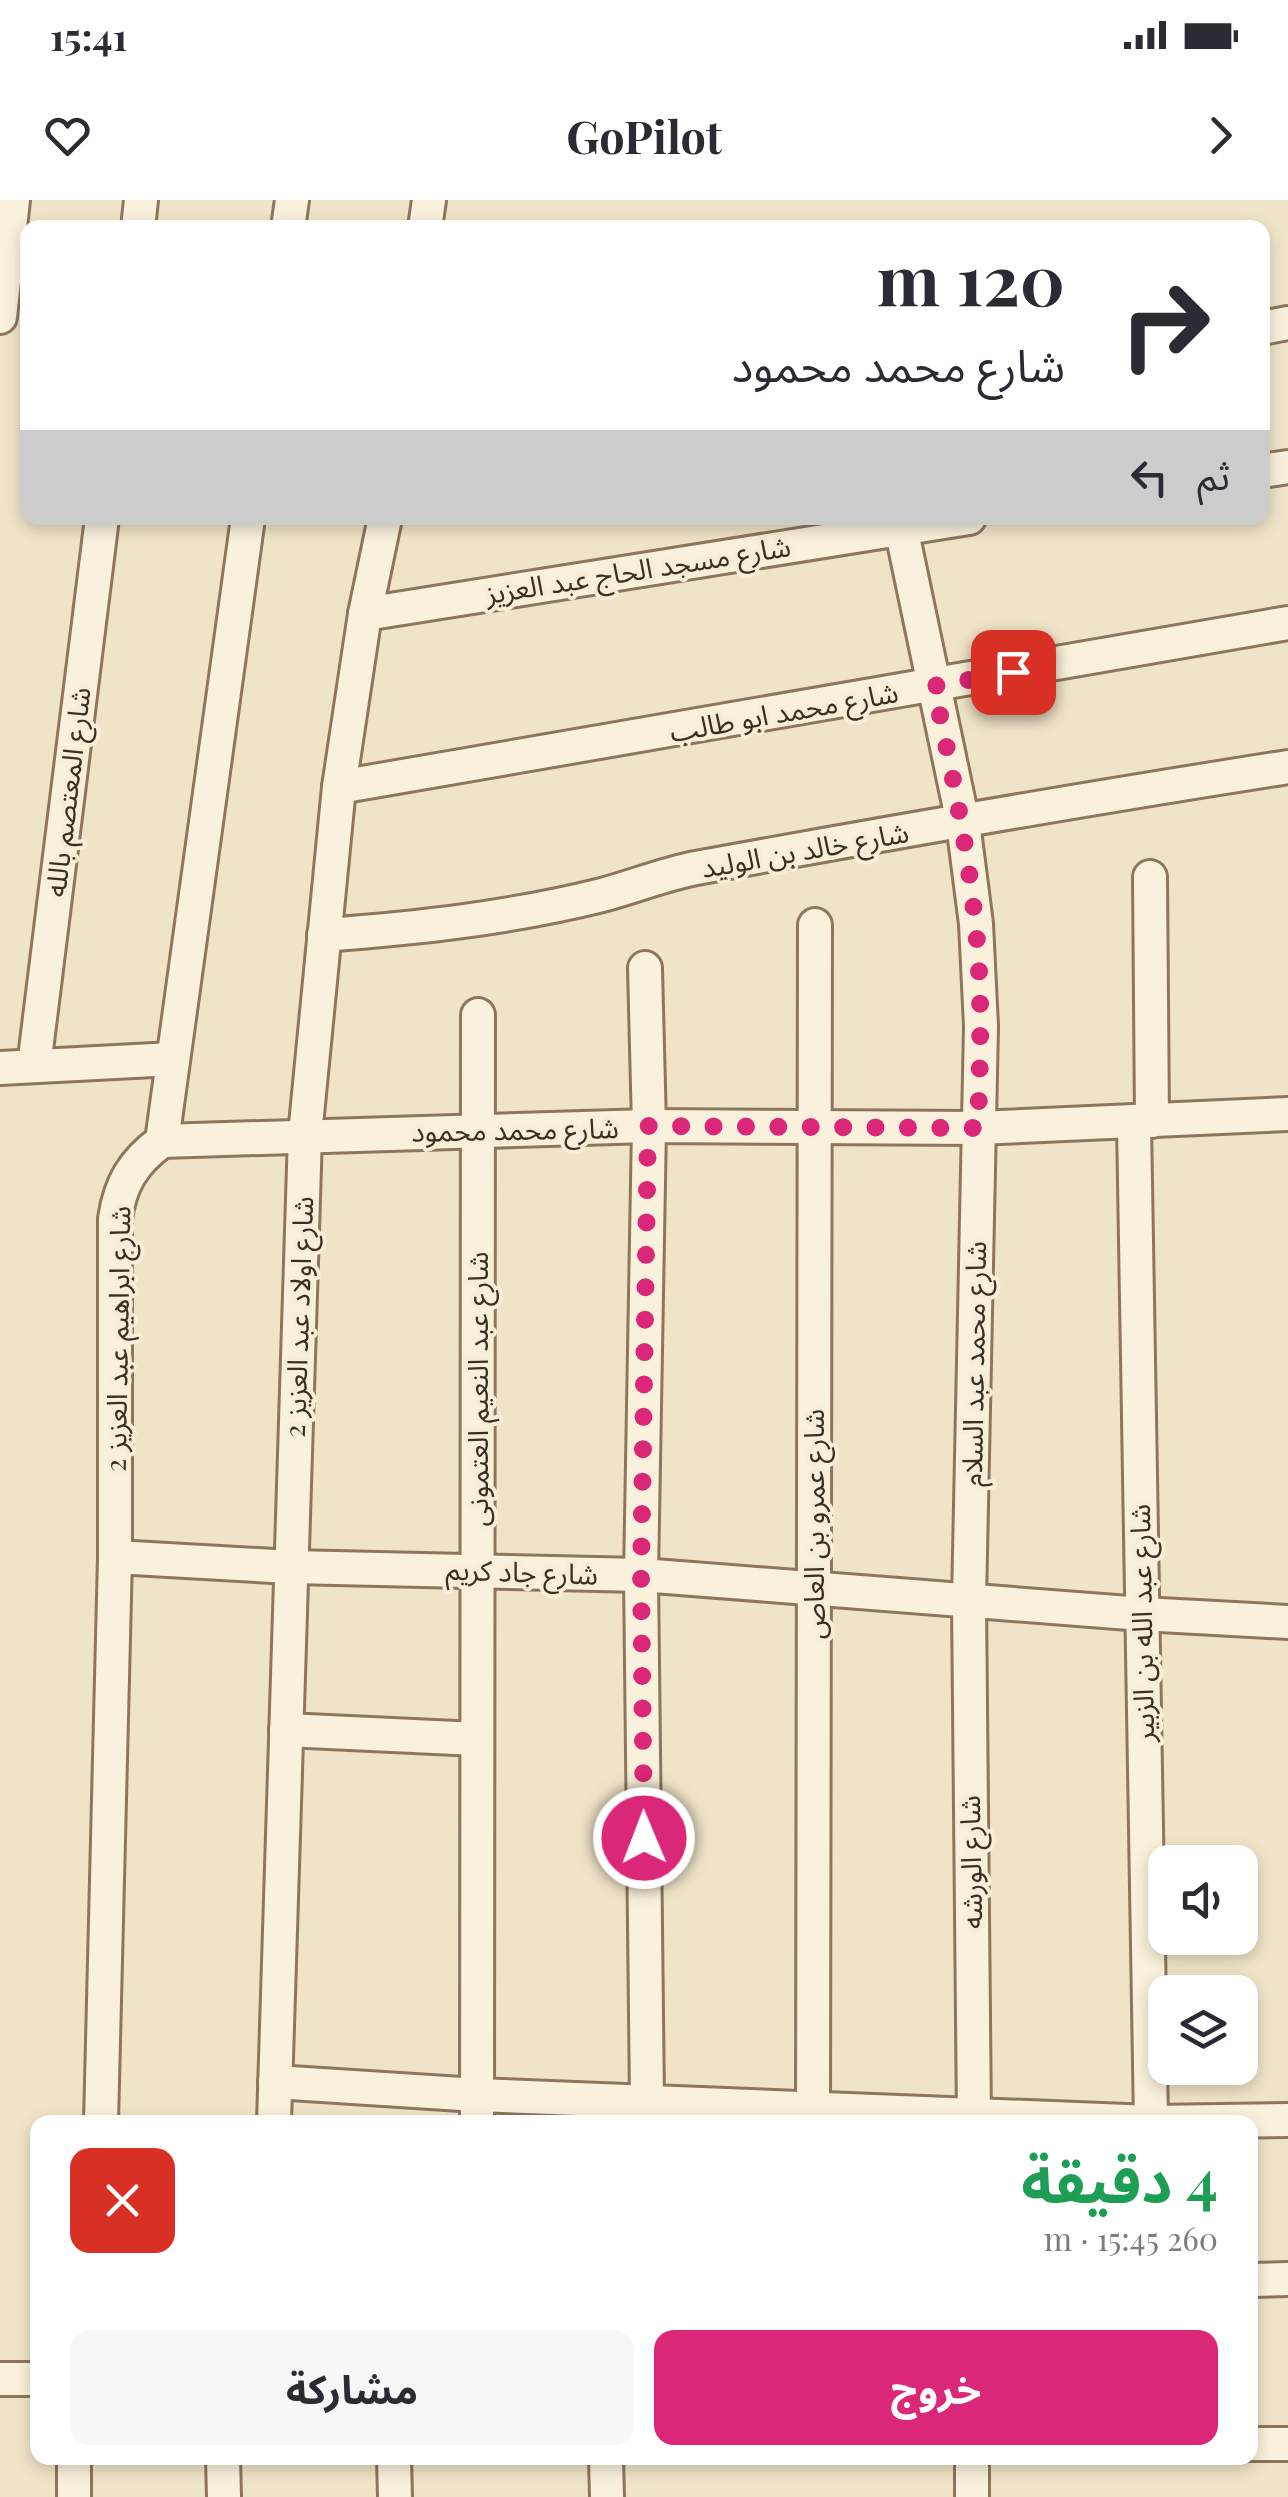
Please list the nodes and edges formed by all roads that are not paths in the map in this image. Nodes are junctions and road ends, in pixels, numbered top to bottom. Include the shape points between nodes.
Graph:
1 (14, 200) edge
2 (0, 317) edge
3 (101, 525) edge
4 (247, 525) edge
5 (384, 525) edge
6 (888, 525) edge
7 (900, 525) edge
8 (365, 614) junction
9 (1288, 623) edge
10 (934, 686) junction
11 (1288, 767) edge
12 (338, 787) junction
13 (962, 823) junction
14 (1150, 877) dead end
15 (816, 925) dead end
16 (324, 934) junction
17 (645, 968) dead end
18 (478, 1014) dead end
19 (173, 1059) junction
20 (34, 1066) junction
21 (0, 1068) edge
22 (1288, 1114) edge
23 (1143, 1122) junction
24 (648, 1126) junction
25 (815, 1127) junction
26 (978, 1128) junction
27 (477, 1130) junction
28 (305, 1135) junction
29 (162, 1141) junction
30 (115, 1556) junction
31 (292, 1566) junction
32 (478, 1570) junction
33 (641, 1575) junction
34 (814, 1588) junction
35 (969, 1601) junction
36 (1142, 1614) junction
37 (1288, 1622) edge
38 (286, 1730) junction
39 (477, 1740) junction
40 (275, 2082) junction
41 (648, 2101) junction
42 (477, 2108) edge
43 (101, 2115) edge
44 (274, 2115) edge
45 (813, 2115) edge
46 (974, 2115) edge
47 (1150, 2115) edge
48 (1258, 2120) edge
49 (1288, 2120) edge
50 (1288, 2279) edge
51 (1258, 2280) edge
52 (0, 2379) edge
53 (30, 2379) edge
54 (1258, 2444) edge
55 (1288, 2444) edge
56 (74, 2465) edge
57 (224, 2465) edge
58 (394, 2465) edge
59 (606, 2465) edge
60 (972, 2465) edge
61 (74, 2497) edge
62 (224, 2497) edge
63 (395, 2497) edge
64 (607, 2497) edge
65 (972, 2497) edge

1 - 2 street
3 - 20 street, شارع المعتصم بالله
4 - 19 street
5 - 8 street, شارع اولاد عبد العزيز 2
6 - 8 street, شارع مسجد الحاج عبد العزيز
7 - 10 street
8 - 12 street, شارع اولاد عبد العزيز 2
9 - 10 street, شارع محمد ابو طالب
10 - 12 street, شارع محمد ابو طالب
10 - 13 street
11 - 13 street, شارع خالد بن الوليد
12 - 16 street, شارع اولاد عبد العزيز 2
13 - 16 street, شارع خالد بن الوليد via 690,869 510,914
13 - 26 street via 980,992
14 - 23 street, شارع عبد الله بن الزبير
15 - 25 street, شارع عمرو بن العاص
16 - 28 street, شارع اولاد عبد العزيز 2
17 - 24 street
18 - 27 street, شارع عبد النعيم العتمونى
19 - 20 street
19 - 29 street
20 - 21 street
22 - 23 street, شارع محمد محمود
23 - 26 street, شارع محمد محمود
23 - 36 street, شارع عبد الله بن الزبير
24 - 25 street, شارع محمد محمود
24 - 27 street, شارع محمد محمود
24 - 33 street
25 - 26 street, شارع محمد محمود
25 - 34 street, شارع عمرو بن العاص
26 - 35 street, شارع محمد عبد السلام
27 - 28 street, شارع محمد محمود
27 - 32 street, شارع عبد النعيم العتمونى
28 - 29 street, شارع محمد محمود
28 - 31 street, شارع اولاد عبد العزيز 2
29 - 30 street, شارع ابراهيم عبد العزيز 2 via 128,1174 115,1219
30 - 31 street, شارع جاد كريم
30 - 43 street, شارع ابراهيم عبد العزيز 2
31 - 32 street, شارع جاد كريم
31 - 38 street, شارع اولاد عبد العزيز 2
32 - 33 street, شارع جاد كريم
32 - 39 street, شارع عبد النعيم العتمونى
33 - 34 street, شارع جاد كريم
33 - 41 street
34 - 35 street, شارع جاد كريم
34 - 45 street, شارع عمرو بن العاص
35 - 36 street, شارع جاد كريم
35 - 46 street, شارع الورشه
36 - 37 street, شارع جاد كريم
36 - 47 street, شارع عبد الله بن الزبير
38 - 39 street
38 - 40 street, شارع اولاد عبد العزيز 2
39 - 42 street, شارع عبد النعيم العتمونى
40 - 42 street
40 - 44 street, شارع اولاد عبد العزيز 2
41 - 42 street
41 - 45 street
48 - 49 street
50 - 51 street
52 - 53 street
54 - 55 street
56 - 61 street
57 - 62 street
58 - 63 street
59 - 64 street
60 - 65 street

